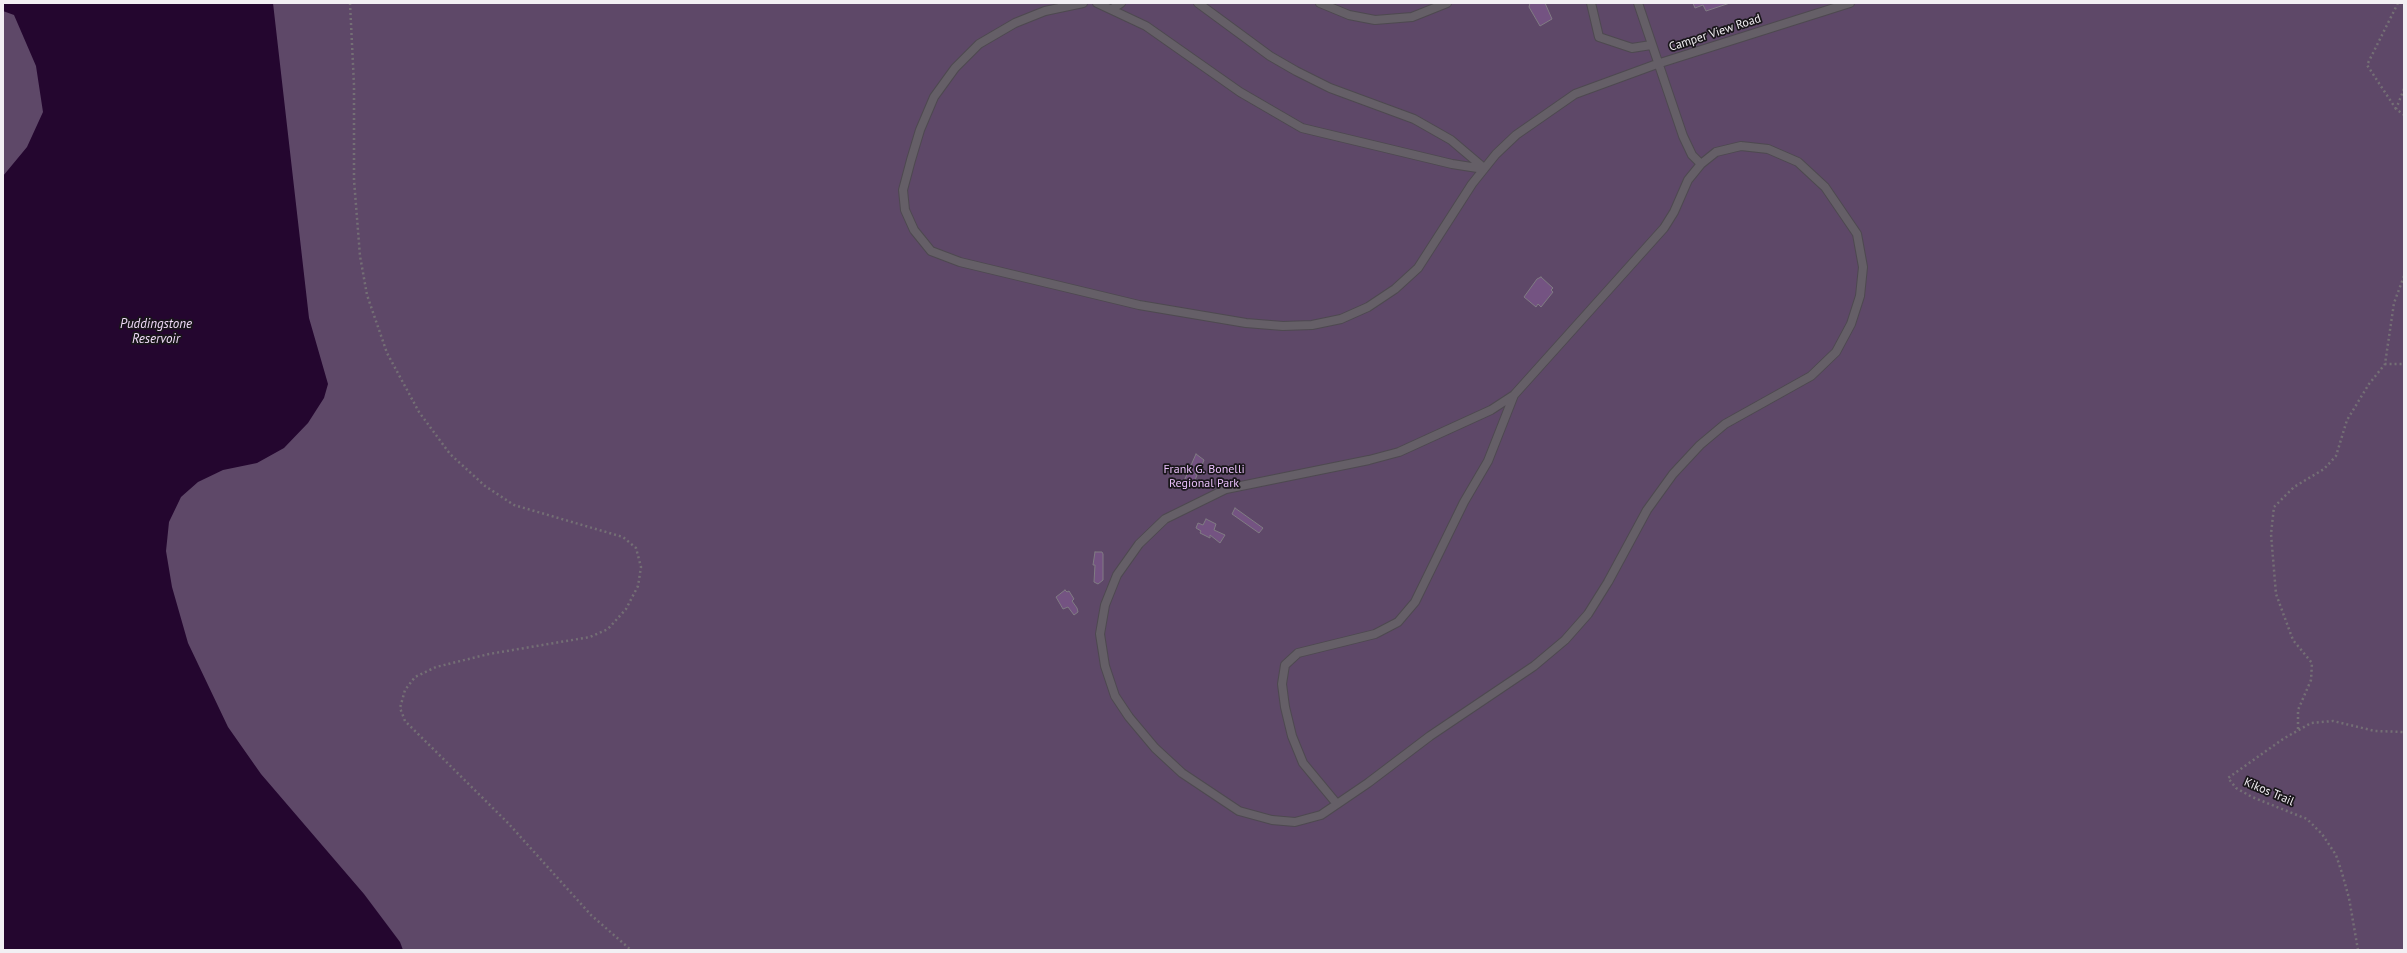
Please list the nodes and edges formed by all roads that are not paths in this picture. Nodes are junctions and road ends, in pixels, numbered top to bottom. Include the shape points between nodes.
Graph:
1 (1083, 3) edge
2 (1097, 3) edge
3 (1120, 3) edge
4 (1198, 3) edge
5 (1320, 3) edge
6 (1447, 3) edge
7 (1591, 3) edge
8 (1638, 3) edge
9 (1850, 3) edge
10 (1112, 9) junction
11 (1651, 45) junction
12 (1657, 64) junction
13 (1701, 164) junction
14 (1484, 169) junction
15 (1514, 395) junction
16 (1337, 804) junction

1 - 14 lane, Camper View Road via 1045,11 1015,23 979,44 955,68 934,97 920,130 904,190 905,210 914,230 931,251 960,262 1139,305 1246,323 1312,325 1348,316 1368,307 1395,289 1418,268
2 - 10 lane
3 - 10 lane
4 - 14 lane via 1270,56 1330,88 1414,119 1451,140
5 - 6 lane via 1349,16 1374,20 1412,17
7 - 11 lane via 1599,37 1632,48
8 - 11 lane
9 - 12 lane, Camper View Road
10 - 14 lane via 1146,26 1240,92 1302,128 1452,164
11 - 12 lane
12 - 13 lane via 1683,136 1692,156
12 - 14 lane, Camper View Road via 1575,94 1516,135
13 - 15 lane via 1688,180 1664,228
13 - 16 lane via 1716,152 1741,146 1768,149 1798,162 1825,187 1857,234 1862,267 1860,296 1851,324 1836,352 1811,376 1725,424 1673,474 1648,510 1588,614 1566,640 1534,666
15 - 16 lane via 1488,461 1464,502 1415,602 1398,622 1375,634 1298,653 1285,665 1282,684 1292,736 1303,763
15 - 16 lane via 1491,410 1399,452 1226,489 1195,503 1165,519 1139,544 1117,575 1105,605 1100,634 1105,666 1115,696 1155,748 1182,772 1239,811 1272,820 1295,822 1321,815

